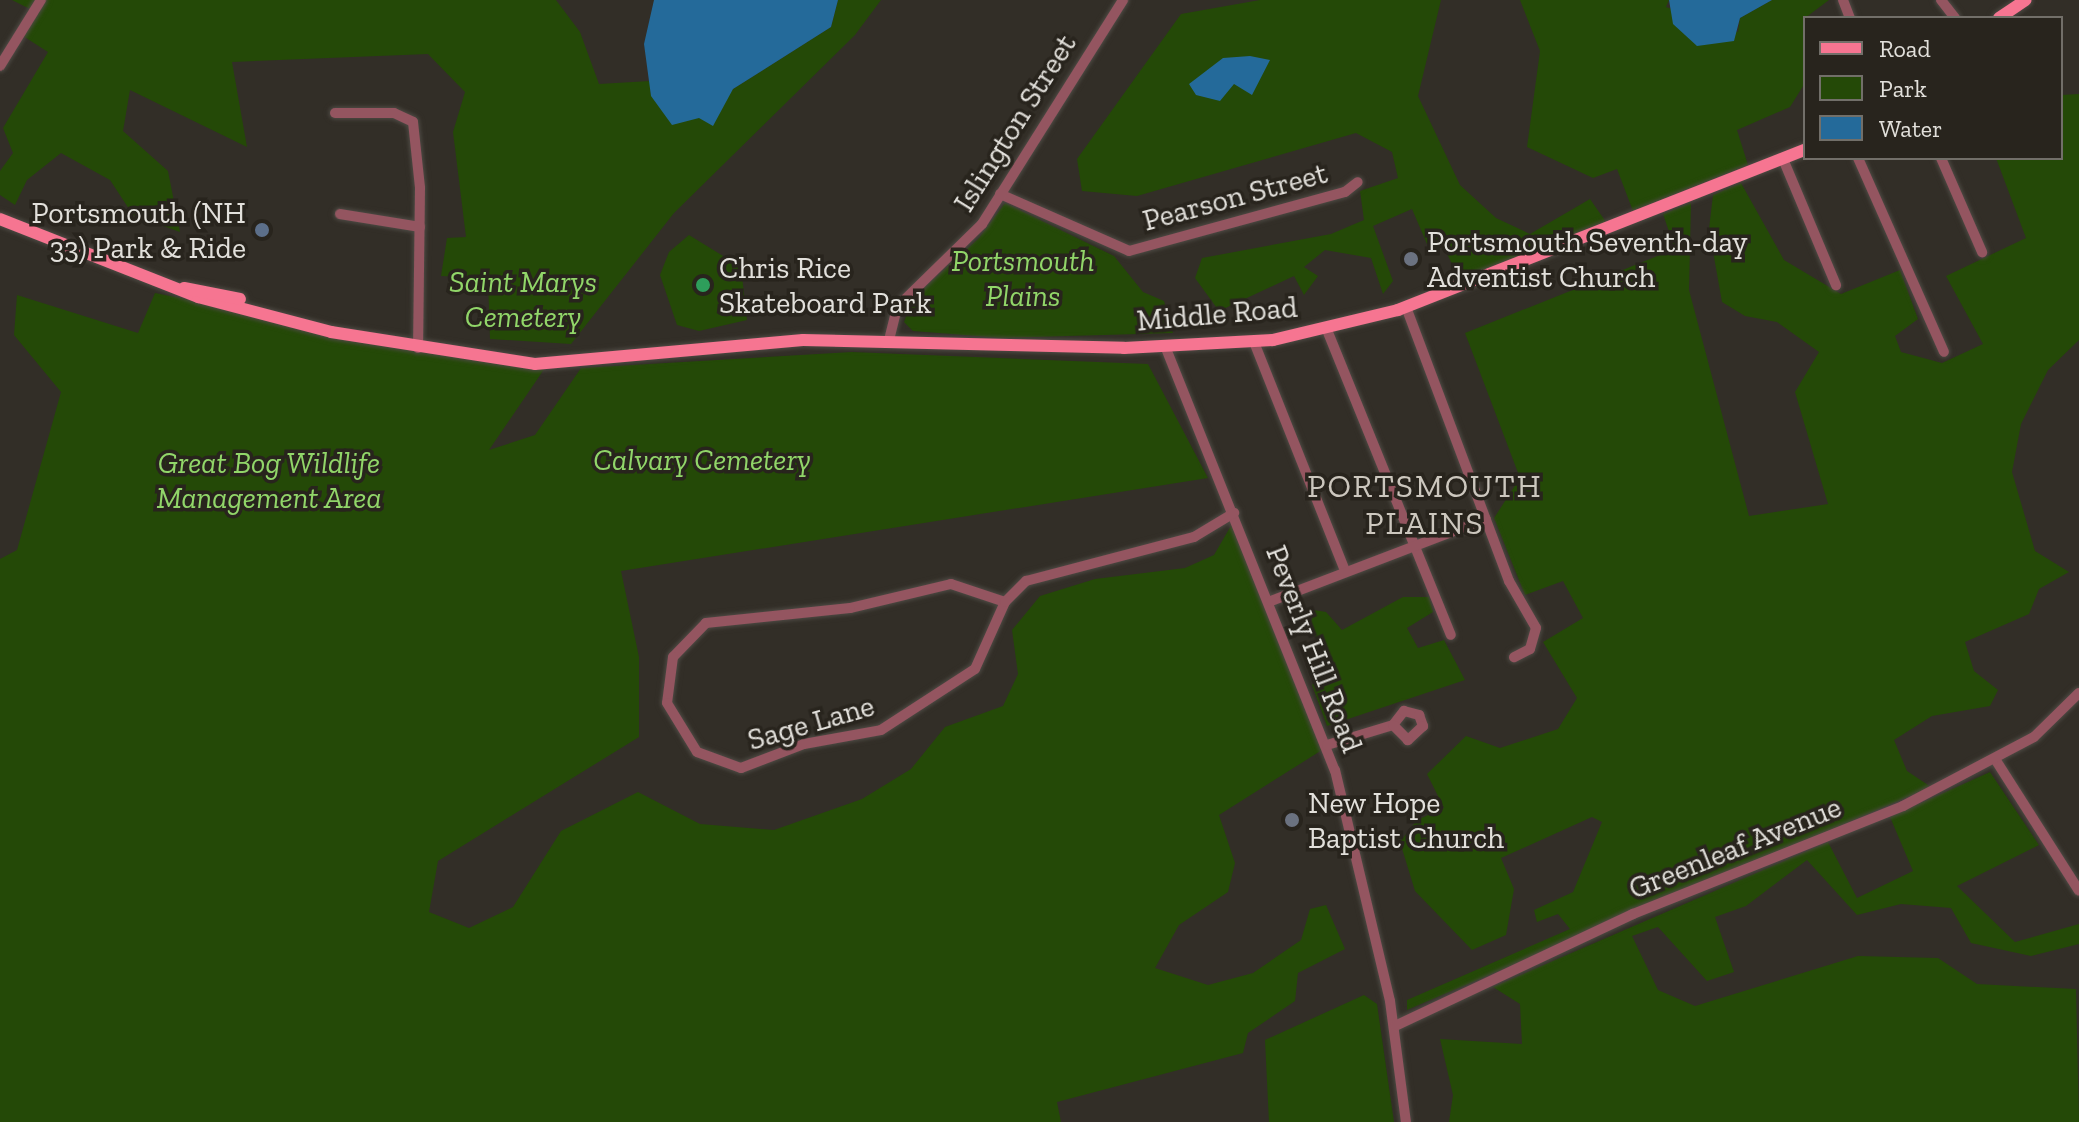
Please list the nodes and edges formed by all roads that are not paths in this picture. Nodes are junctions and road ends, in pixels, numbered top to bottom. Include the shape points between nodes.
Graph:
1 (41, 0) edge
2 (1123, 0) edge
3 (1941, 0) edge
4 (2026, 0) edge
5 (1953, 16) edge
6 (2002, 16) edge
7 (0, 66) edge
8 (335, 113) dead end
9 (1803, 151) edge
10 (1783, 159) junction
11 (1859, 160) edge
12 (1942, 160) edge
13 (1358, 182) dead end
14 (1000, 194) junction
15 (340, 214) dead end
16 (0, 219) edge
17 (420, 227) junction
18 (1982, 252) dead end
19 (1836, 285) dead end
20 (1406, 307) junction
21 (1327, 330) junction
22 (889, 340) junction
23 (1254, 342) junction
24 (1165, 346) junction
25 (418, 348) junction
26 (1944, 352) dead end
27 (1234, 513) junction
28 (1486, 519) junction
29 (1414, 544) junction
30 (1345, 571) junction
31 (1271, 601) junction
32 (1005, 602) junction
33 (1451, 635) dead end
34 (1514, 657) dead end
35 (2079, 693) edge
36 (1393, 725) dead end
37 (1327, 745) junction
38 (1995, 759) junction
39 (2079, 891) edge
40 (1395, 1026) junction
41 (1406, 1122) edge

1 - 7 street
2 - 14 street, Islington Street
3 - 5 street
4 - 6 main road
8 - 17 street via 394,113 413,122
9 - 10 main road, Middle Road
10 - 19 street
10 - 20 main road, Middle Road
11 - 26 street
12 - 18 street
13 - 14 street, Pearson Street via 1345,192 1121,251
14 - 22 street, Islington Street via 974,235 901,301
15 - 17 street
16 - 25 main road, Middle Road via 91,260 181,288
17 - 25 street
20 - 21 main road, Middle Road
20 - 28 street
21 - 23 main road, Middle Road
21 - 29 street
22 - 24 main road, Middle Road
22 - 25 main road, Middle Road via 749,342 575,360
23 - 24 main road, Middle Road
23 - 30 street
24 - 27 street, Peverly Hill Road
27 - 31 street, Peverly Hill Road
27 - 32 street, Sage Lane via 1194,537 1036,576
28 - 29 street
28 - 34 street via 1536,628 1530,649
29 - 30 street
29 - 33 street
30 - 31 street
31 - 37 street, Peverly Hill Road
32 - 32 street, Sage Lane via 975,669 881,730 804,744 741,768 697,752 667,703 673,657 706,623 850,608 951,584
35 - 38 street, Greenleaf Avenue via 2049,726
36 - 37 street
37 - 40 street, Peverly Hill Road
38 - 39 street
38 - 40 street, Greenleaf Avenue via 1903,806 1633,914
40 - 41 street, Peverly Hill Road

